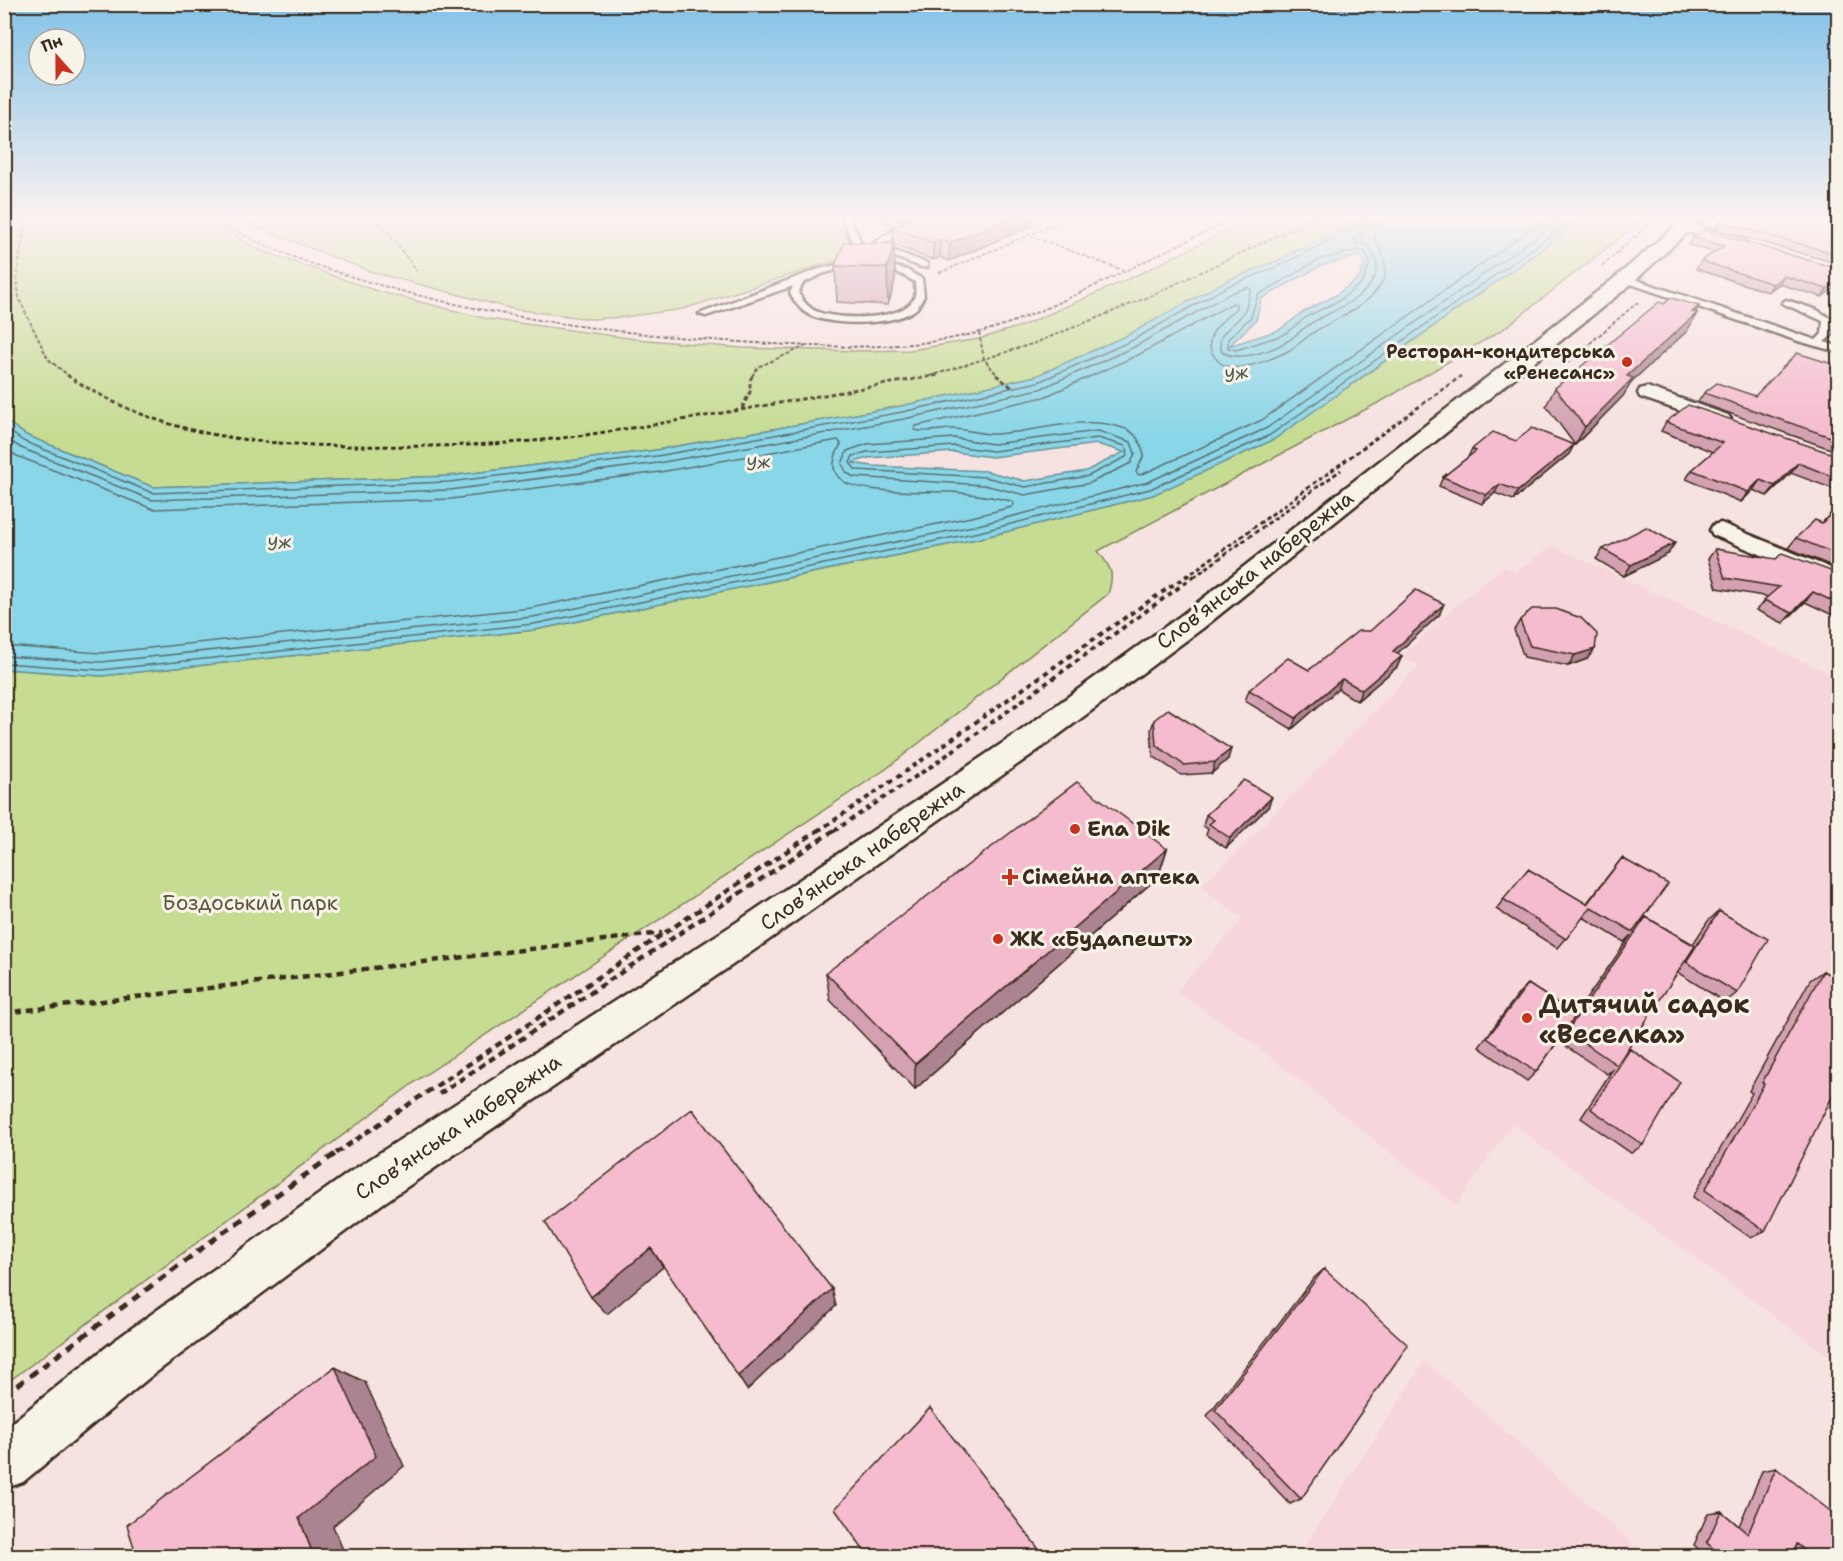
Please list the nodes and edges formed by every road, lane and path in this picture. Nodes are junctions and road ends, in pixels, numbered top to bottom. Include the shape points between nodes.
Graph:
1 (18, 290) edge
2 (773, 290) edge
3 (795, 290) edge
4 (922, 290) edge
5 (1164, 290) edge
6 (1605, 290) edge
7 (1613, 290) edge
8 (1648, 290) edge
9 (1786, 303) dead end
10 (703, 314) dead end
11 (979, 332) dead end
12 (1818, 343) junction
13 (807, 345) dead end
14 (1587, 346) junction
15 (1839, 348) edge
16 (1601, 351) edge
17 (983, 362) junction
18 (1567, 363) dead end
19 (1014, 389) dead end
20 (1647, 393) dead end
21 (741, 409) junction
22 (1737, 425) edge
23 (1721, 530) dead end
24 (1839, 579) edge
25 (663, 933) junction
26 (4, 1013) edge
27 (432, 1099) dead end
28 (4, 1395) edge
29 (4, 1463) edge

1 - 21 path via 48,359 76,382 133,412 179,428 231,439 298,445 474,445 576,436
2 - 10 lane
3 - 4 lane via 800,304 816,315 851,320 895,316 912,308
5 - 17 path
6 - 29 street, Словʼянська набережна via 1193,621 750,933 366,1188 132,1359
7 - 14 path
8 - 12 lane
9 - 12 lane via 1828,320 1827,335
11 - 17 path
12 - 15 lane
13 - 21 path via 758,367
14 - 16 path
14 - 18 path
17 - 19 path
17 - 21 path via 942,374
20 - 22 street
23 - 24 street
25 - 26 path
25 - 27 path via 921,762 1465,376 933,765
25 - 28 path via 366,1132

